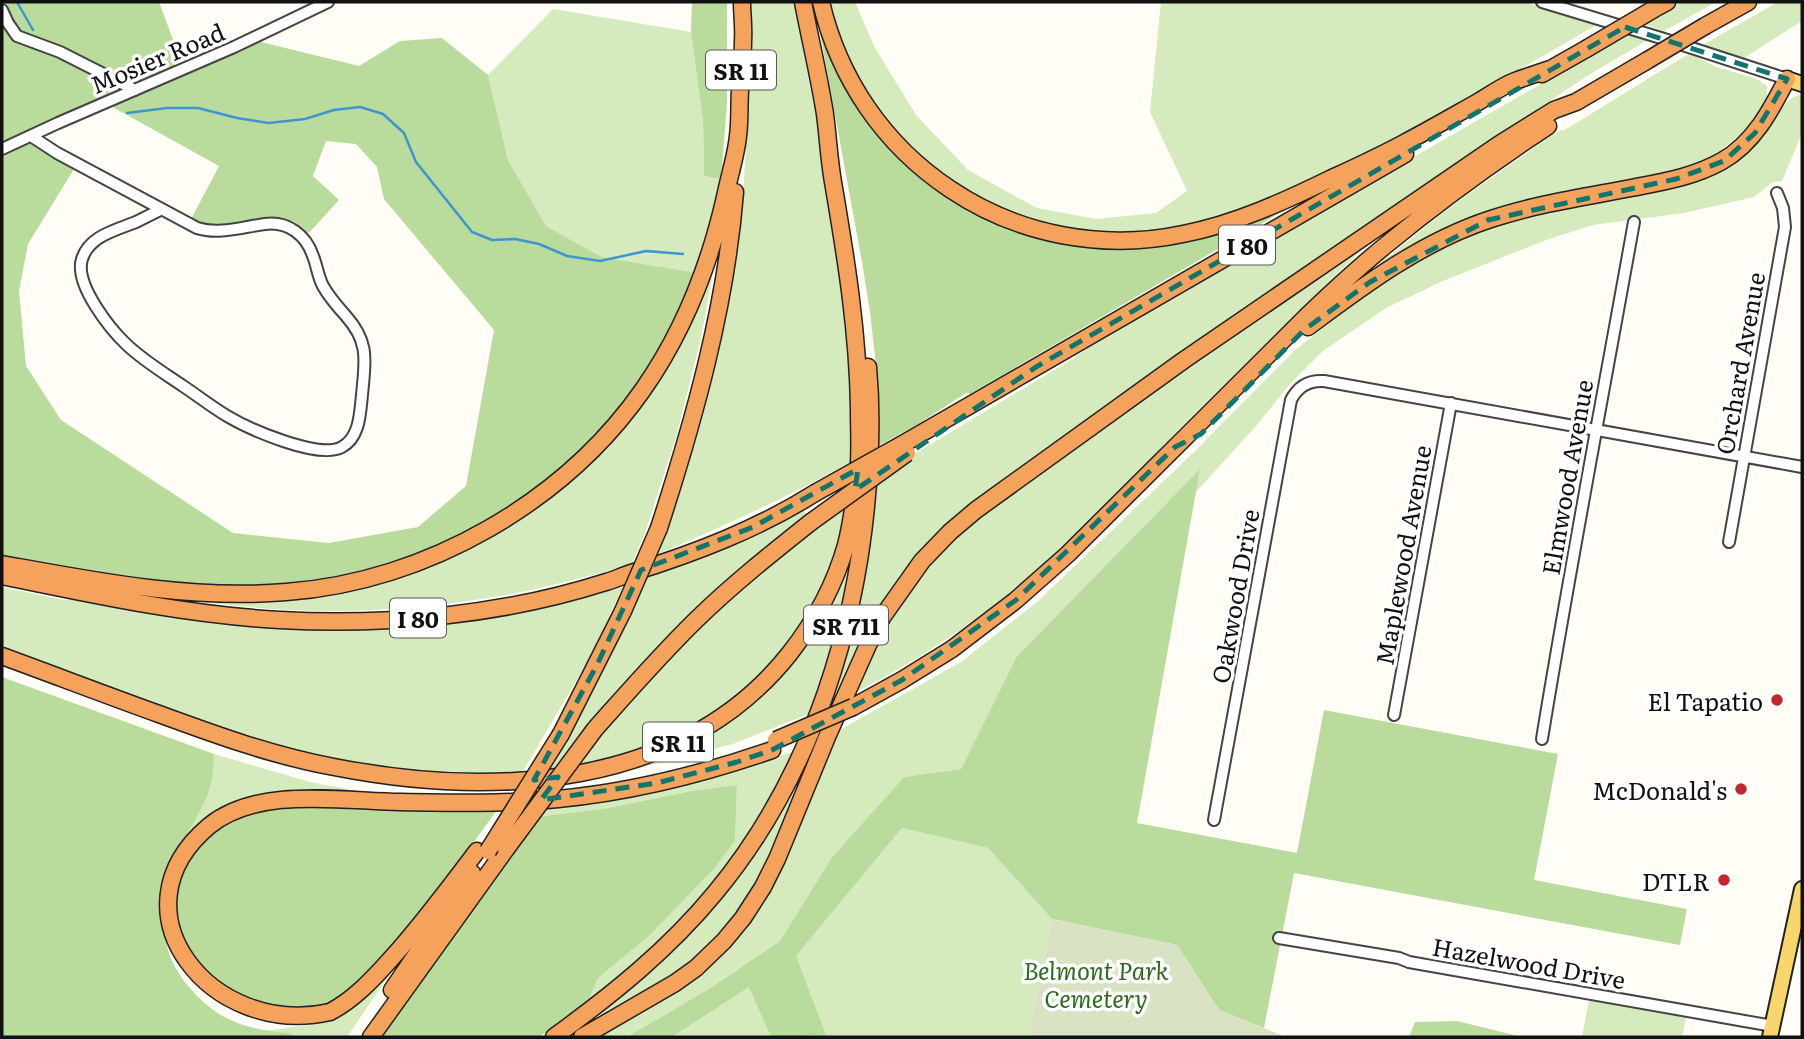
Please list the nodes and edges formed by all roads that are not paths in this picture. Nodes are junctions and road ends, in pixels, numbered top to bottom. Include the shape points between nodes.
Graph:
1 (328, 2) edge
2 (742, 2) edge
3 (803, 2) edge
4 (821, 2) edge
5 (1542, 2) edge
6 (1748, 2) edge
7 (1660, 6) edge
8 (2, 10) edge
9 (2, 32) edge
10 (17, 36) junction
11 (1550, 69) junction
12 (1794, 81) edge
13 (135, 90) junction
14 (1576, 102) junction
15 (825, 113) junction
16 (31, 136) junction
17 (738, 138) junction
18 (2, 149) edge
19 (1777, 193) dead end
20 (160, 210) junction
21 (1634, 222) dead end
22 (1451, 403) junction
23 (1597, 429) junction
24 (907, 447) junction
25 (1175, 447) junction
26 (1743, 456) junction
27 (1802, 467) edge
28 (1729, 542) dead end
29 (2, 564) edge
30 (2, 576) edge
31 (2, 656) edge
32 (2, 664) edge
33 (1394, 715) dead end
34 (1542, 739) dead end
35 (774, 745) junction
36 (1214, 820) dead end
37 (482, 851) junction
38 (1802, 889) edge
39 (1279, 938) dead end
40 (1772, 1031) edge
41 (360, 1037) edge
42 (371, 1037) edge
43 (554, 1037) edge
44 (582, 1037) edge

1 - 13 street, Mosier Road
2 - 17 highway, SR 11
3 - 15 highway, SR 11
4 - 11 highway via 852,86 873,117 923,170 987,211 1039,231 1077,239 1149,239 1244,216 1402,145 1513,82
5 - 12 street
6 - 14 highway, bridge
7 - 11 highway, I 80, bridge
8 - 10 street
9 - 10 street
10 - 13 street
11 - 24 highway, I 80 via 1036,367
12 - 25 highway via 1755,133 1724,161 1676,179 1489,219 1401,263 1304,330 1201,434
13 - 16 street, Mosier Road
14 - 25 highway via 1385,246
14 - 44 highway via 1554,110 1498,145 1272,299 950,532 922,561 878,626 777,859 743,918 696,968
15 - 31 highway, SR 11 via 858,357 859,458 850,523 837,570 802,638 764,683 718,720 667,747 575,774 520,782 408,779 265,750
15 - 43 highway, SR 711 via 837,156 860,298 870,401 865,527 846,627 799,757 771,813 736,867 651,961
16 - 18 street, Mosier Road
16 - 20 street
17 - 29 highway, SR 11 via 705,271 657,370 584,458 508,518 405,567 288,592 167,591
17 - 37 highway, bridge via 729,244 712,338 659,528 624,611 561,734 523,797
19 - 26 street, Orchard Avenue via 1785,228
20 - 20 street via 202,230 280,224 308,243 323,286 360,334 365,355 357,428 341,448 320,451 237,421 141,357 99,311 82,281 80,266 86,250 98,238
21 - 23 street, Elmwood Avenue
22 - 23 street
22 - 33 street, Maplewood Avenue
22 - 36 street, Oakwood Drive via 1324,381 1304,384 1291,400
23 - 26 street
23 - 34 street, Elmwood Avenue
24 - 30 highway, I 80, bridge via 722,541 606,582 492,608 349,622 278,620 162,607
24 - 42 highway, bridge via 698,618 595,729
25 - 35 highway, bridge via 1068,554 952,649 853,707
26 - 27 street
26 - 28 street, Orchard Avenue
32 - 35 highway via 238,750 387,784 490,792 589,787 690,768
35 - 37 highway via 705,772 558,799 468,803 292,799 235,810 201,833 179,861 167,910 172,942 195,986 235,1017 272,1025 315,1019 341,1006 376,976
37 - 41 highway
38 - 40 main road
39 - 40 street, Hazelwood Drive

